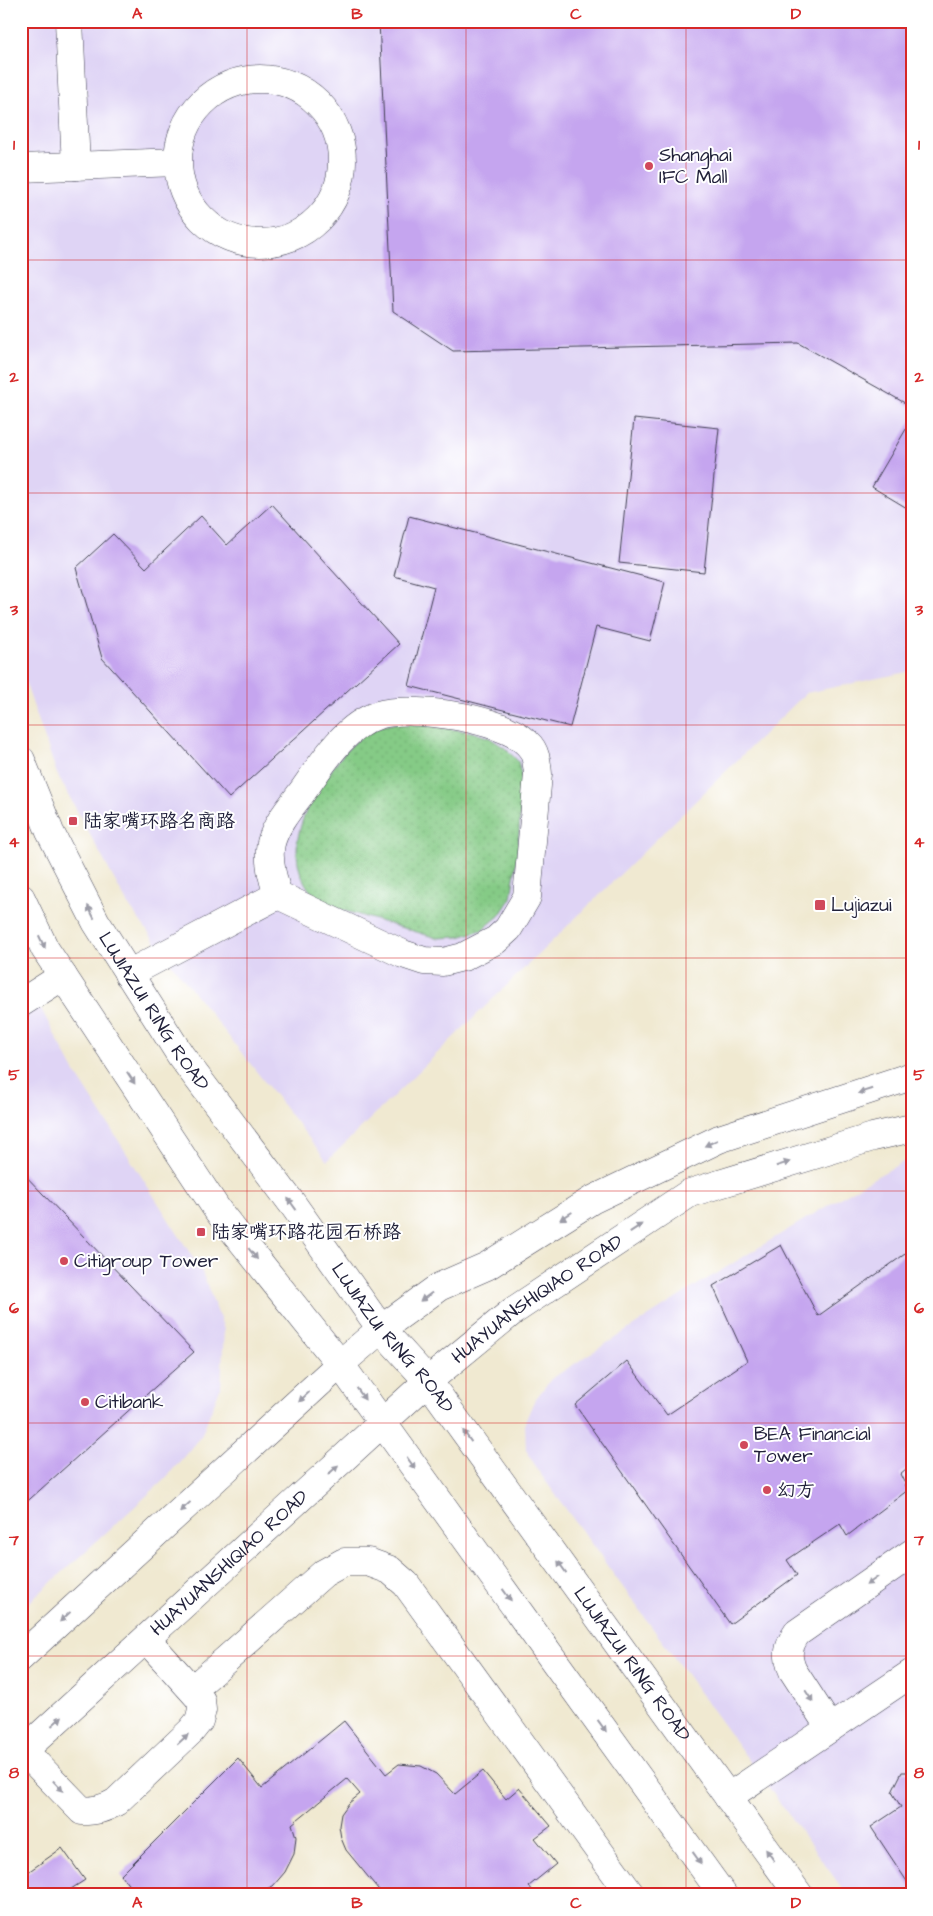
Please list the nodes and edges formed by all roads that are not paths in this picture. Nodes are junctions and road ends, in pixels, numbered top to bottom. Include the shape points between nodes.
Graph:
1 (69, 21) edge
2 (177, 162) junction
3 (76, 166) junction
4 (21, 168) edge
5 (21, 760) edge
6 (278, 895) junction
7 (21, 898) edge
8 (128, 974) junction
9 (63, 976) junction
10 (21, 1003) edge
11 (912, 1076) edge
12 (912, 1128) edge
13 (381, 1329) junction
14 (340, 1364) junction
15 (428, 1382) junction
16 (382, 1424) junction
17 (912, 1553) edge
18 (147, 1640) junction
19 (21, 1657) edge
20 (912, 1673) edge
21 (193, 1690) junction
22 (830, 1728) junction
23 (23, 1752) edge
24 (728, 1797) junction
25 (631, 1895) edge
26 (723, 1895) edge
27 (799, 1895) edge

1 - 3 main road
2 - 2 main road via 182,188 194,212 214,230 238,242 265,244 291,238 314,225 332,203 342,178 343,150 335,124 318,102 296,86 269,79 241,81 215,92 195,110 182,134
2 - 3 main road
3 - 4 main road
8 -> 5 main road, LUJIAZUI RING ROAD via 96,922 50,832
6 - 6 main road via 403,954 424,960 443,962 463,957 496,940 508,929 527,896 538,774 536,758 528,744 499,726 422,711 377,715 358,726 328,755 276,828 270,846 270,863
6 - 8 main road
7 -> 9 main road
13 -> 8 main road, LUJIAZUI RING ROAD via 294,1206 181,1056
9 - 10 main road
9 -> 14 main road via 218,1211
11 -> 13 main road via 702,1147 592,1200 488,1266 440,1287
15 -> 12 main road, HUAYUANSHIQIAO ROAD via 513,1311 690,1193
13 - 14 main road
13 - 15 main road, LUJIAZUI RING ROAD
14 -> 16 main road
14 -> 19 main road
15 - 16 main road, HUAYUANSHIQIAO ROAD
24 -> 15 main road, LUJIAZUI RING ROAD
18 -> 16 main road, HUAYUANSHIQIAO ROAD
16 -> 26 main road
17 -> 22 main road via 797,1633 791,1642 788,1651 790,1666
18 - 21 main road
23 -> 18 main road, HUAYUANSHIQIAO ROAD
20 - 22 main road
23 -> 21 main road via 82,1810 106,1808 191,1731 202,1710 201,1700
21 - 25 main road via 324,1573 344,1562 368,1562 390,1570 406,1584
22 - 24 main road
27 -> 24 main road, LUJIAZUI RING ROAD

